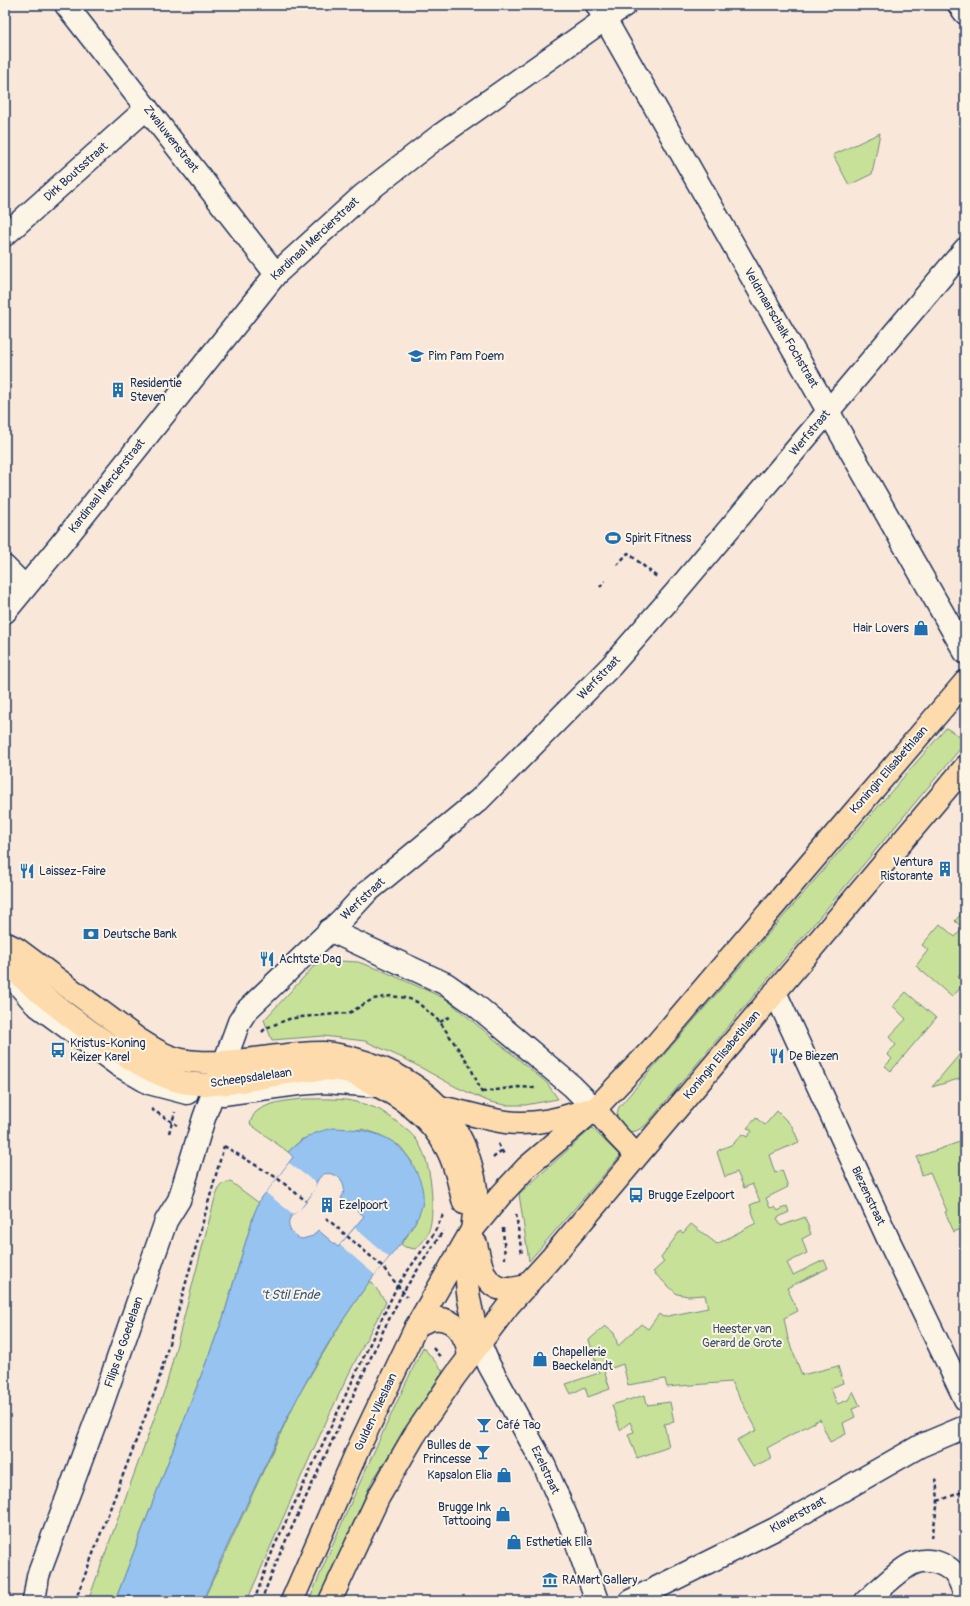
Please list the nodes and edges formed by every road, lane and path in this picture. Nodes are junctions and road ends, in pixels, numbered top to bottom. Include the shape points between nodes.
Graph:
1 (66, 5) edge
2 (625, 5) edge
3 (959, 5) edge
4 (601, 13) edge
5 (965, 13) edge
6 (147, 108) junction
7 (5, 235) edge
8 (965, 249) edge
9 (276, 274) junction
10 (828, 411) junction
11 (617, 564) dead end
12 (5, 566) edge
13 (605, 581) dead end
14 (24, 587) junction
15 (600, 587) dead end
16 (675, 593) junction
17 (5, 612) edge
18 (965, 652) edge
19 (965, 682) edge
20 (965, 767) edge
21 (329, 930) junction
22 (5, 944) edge
23 (5, 962) edge
24 (5, 969) edge
25 (775, 992) junction
26 (257, 1037) dead end
27 (225, 1061) junction
28 (541, 1088) dead end
29 (215, 1090) junction
30 (481, 1092) junction
31 (482, 1096) dead end
32 (440, 1107) junction
33 (595, 1109) junction
34 (175, 1111) dead end
35 (169, 1133) dead end
36 (199, 1137) junction
37 (224, 1146) junction
38 (636, 1155) junction
39 (306, 1201) dead end
40 (455, 1206) junction
41 (515, 1209) dead end
42 (326, 1218) dead end
43 (503, 1222) dead end
44 (472, 1230) junction
45 (523, 1260) dead end
46 (506, 1265) dead end
47 (398, 1286) junction
48 (527, 1286) junction
49 (416, 1327) junction
50 (429, 1344) dead end
51 (475, 1351) junction
52 (443, 1361) dead end
53 (965, 1399) edge
54 (965, 1427) edge
55 (936, 1477) dead end
56 (965, 1491) edge
57 (938, 1501) junction
58 (928, 1561) junction
59 (965, 1595) edge
60 (34, 1601) edge
61 (75, 1601) edge
62 (254, 1601) edge
63 (261, 1601) edge
64 (292, 1601) edge
65 (330, 1601) edge
66 (598, 1601) edge
67 (630, 1601) edge
68 (866, 1601) edge

1 - 6 street, Zwaluwenstraat
2 - 4 street, Kardinaal Mercierstraat
3 - 5 street
4 - 9 street, Kardinaal Mercierstraat via 363,195
4 - 10 street, Veldmaarschalk Fochstraat
6 - 7 street, Dirk Boutsstraat
6 - 9 street, Zwaluwenstraat
8 - 10 street, Werfstraat
9 - 14 street, Kardinaal Mercierstraat
10 - 16 street, Werfstraat
10 - 18 street, Veldmaarschalk Fochstraat
11 - 16 path via 628,553
12 - 14 street
13 - 15 path
14 - 17 street, Kardinaal Mercierstraat
16 - 21 street, Werfstraat via 611,666 479,800 366,893
19 - 33 main road, Koningin Elisabethlaan via 652,1048
20 - 25 main road, Koningin Elisabethlaan
21 - 27 street, Werfstraat via 246,1011 239,1022
21 - 33 street via 446,984 479,1008 572,1086
22 - 27 main road, Scheepsdalelaan via 17,949 138,1040 156,1050 180,1060
23 - 29 main road, Scheepsdalelaan via 32,988 131,1060 150,1071
24 - 29 street via 35,1004 123,1068 149,1083 196,1095
25 - 38 main road, Koningin Elisabethlaan
25 - 53 street, Biezenstraat
26 - 30 path via 266,1028 289,1019 349,1013 373,999 391,996 407,998 417,1002 440,1022 470,1066
27 - 29 street, Werfstraat
27 - 32 main road, Scheepsdalelaan via 326,1053 357,1059 408,1080
28 - 30 path via 518,1087
29 - 36 street, Filips de Goedelaan
29 - 40 main road, Scheepsdalelaan via 295,1072 321,1070 348,1072 379,1086 402,1098 420,1113 435,1129 448,1149 459,1181
30 - 31 path
32 - 33 main road via 508,1122 557,1119
32 - 44 main road, Scheepsdalelaan via 463,1143 470,1161 476,1192
33 - 38 main road
33 - 44 main road, Koningin Elisabethlaan via 527,1167
34 - 35 path
36 - 37 path
36 - 60 street, Filips de Goedelaan via 179,1200 166,1221 38,1576
37 - 39 path via 277,1178
37 - 61 path via 158,1383
38 - 48 main road, Koningin Elisabethlaan
40 - 44 main road, Scheepsdalelaan
40 - 47 path
41 - 45 path
42 - 47 path via 382,1266
43 - 46 path
44 - 48 main road, Scheepsdalelaan via 483,1272 490,1281 500,1288 507,1289
44 - 49 main road, Gulden-Vlieslaan
44 - 51 main road, Scheepsdalelaan via 467,1279
47 - 62 path via 274,1547
47 - 63 path via 403,1292 281,1551
48 - 51 main road, Koningin Elisabethlaan via 508,1306
49 - 51 main road via 425,1321 439,1318 450,1321
49 - 64 main road, Gulden-Vlieslaan via 359,1447
50 - 52 path
51 - 65 main road via 414,1436 378,1498
51 - 66 street, Ezelstraat via 489,1365 544,1465
54 - 67 street, Klaverstraat via 920,1446 775,1529
55 - 57 path
56 - 57 path
57 - 58 path
58 - 59 street via 941,1563 951,1570 958,1578
58 - 68 street via 914,1563

